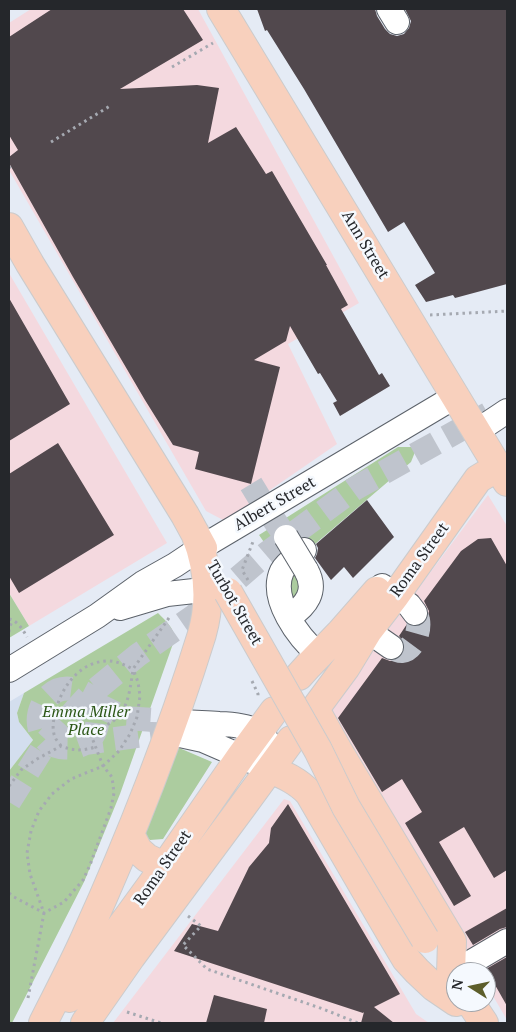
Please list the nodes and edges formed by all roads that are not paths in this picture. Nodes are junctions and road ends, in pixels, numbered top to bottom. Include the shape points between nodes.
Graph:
1 (229, 11) edge
2 (9, 227) edge
3 (456, 396) junction
4 (507, 411) edge
5 (476, 431) junction
6 (499, 469) edge
7 (199, 543) junction
8 (218, 592) junction
9 (397, 598) junction
10 (98, 616) junction
11 (289, 617) junction
12 (368, 631) junction
13 (391, 647) tunnel mouth
14 (318, 655) junction
15 (9, 670) edge
16 (299, 676) dead end
17 (266, 705) road end
18 (258, 732) junction
19 (241, 756) junction
20 (279, 756) junction
21 (242, 807) junction
22 (130, 834) junction
23 (165, 866) junction
24 (507, 941) edge
25 (453, 962) edge
26 (476, 962) edge
27 (446, 968) edge
28 (446, 994) edge
29 (43, 1023) edge
30 (50, 1023) edge
31 (84, 1023) edge

1 - 3 main road, Ann Street
2 - 7 main road, Turbot Street
3 - 5 main road, Ann Street
3 - 7 street, Albert Street
4 - 5 street
5 - 6 main road, Ann Street
6 - 9 main road, Roma Street via 468,470 457,480
7 - 8 main road, Turbot Street
7 - 10 street, Albert Street via 175,565 143,583
8 - 10 street, Albert Street via 161,595
8 - 22 main road
8 - 27 main road, Turbot Street, bridge via 326,764 346,807
9 - 12 main road, Roma Street
9 - 14 main road, Roma Street via 352,620
10 - 15 street, Albert Street
11 - 11 street via 308,598 310,577 299,552 284,567 280,578 279,596
11 - 14 street
12 - 13 street
12 - 25 main road, Roma Street via 315,710 452,942
14 - 16 main road, Roma Street
17 - 18 main road, Roma Street
18 - 19 main road, Roma Street
18 - 19 street via 240,725 182,728
18 - 20 street
19 - 20 street
19 - 23 main road, Roma Street
20 - 21 main road, Roma Street
20 - 28 main road via 289,777 309,793 406,959 434,987
21 - 23 main road via 219,819 182,866 174,869
21 - 31 main road, Roma Street
22 - 23 main road via 144,856
22 - 29 main road
23 - 30 main road, Roma Street
24 - 26 street

